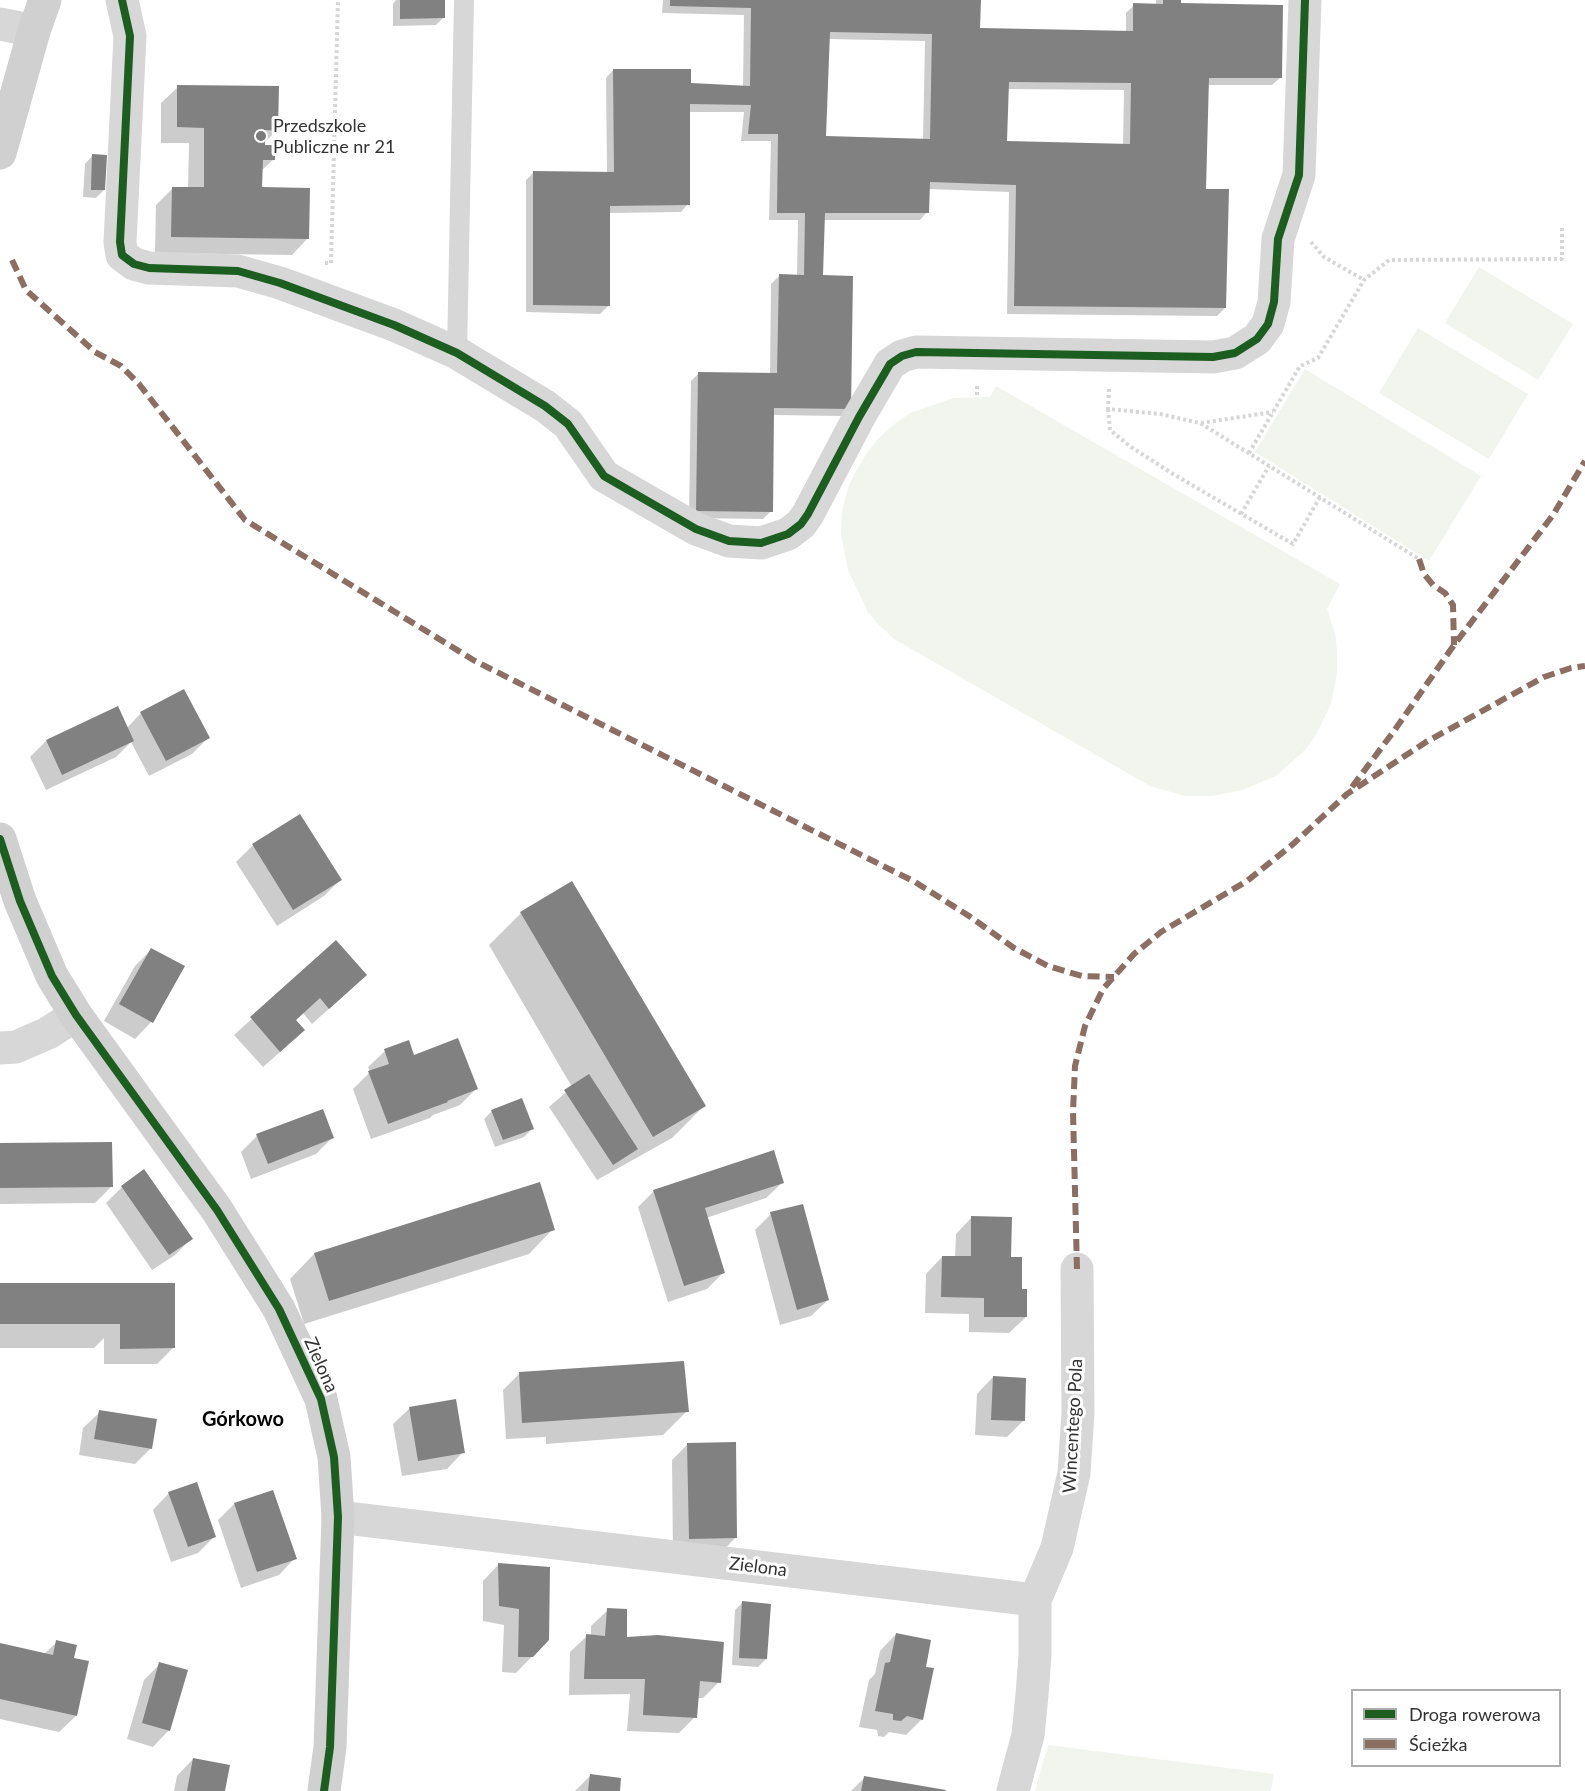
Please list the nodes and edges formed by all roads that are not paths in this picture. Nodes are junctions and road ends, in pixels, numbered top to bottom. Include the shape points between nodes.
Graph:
1 (45, 0) edge
2 (122, 0) edge
3 (464, 0) edge
4 (1305, 0) edge
5 (0, 24) edge
6 (34, 31) junction
7 (0, 153) edge
8 (457, 353) junction
9 (0, 839) edge
10 (76, 1015) junction
11 (0, 1048) edge
12 (1077, 1269) dead end
13 (338, 1517) junction
14 (1035, 1600) junction
15 (324, 1791) edge
16 (1013, 1791) edge

1 - 6 street
2 - 8 street via 130,36 122,255 149,268 238,271 280,283
3 - 8 lane
4 - 8 street via 1299,175 1278,239 1274,302 1268,324 1257,339 1235,353 1213,357 916,352 902,356 890,364 801,524 788,534 761,543 729,541 696,529 604,476 568,424
5 - 6 street
6 - 7 street
9 - 10 street, Zielona via 47,966
10 - 11 street via 16,1047
10 - 13 street, Zielona via 217,1210 279,1309 321,1399 334,1457
12 - 14 street, Wincentego Pola via 1078,1413 1074,1473 1057,1548
13 - 14 street, Zielona
13 - 15 street, Zielona via 330,1748
14 - 16 street, Wincentego Pola via 1028,1735

